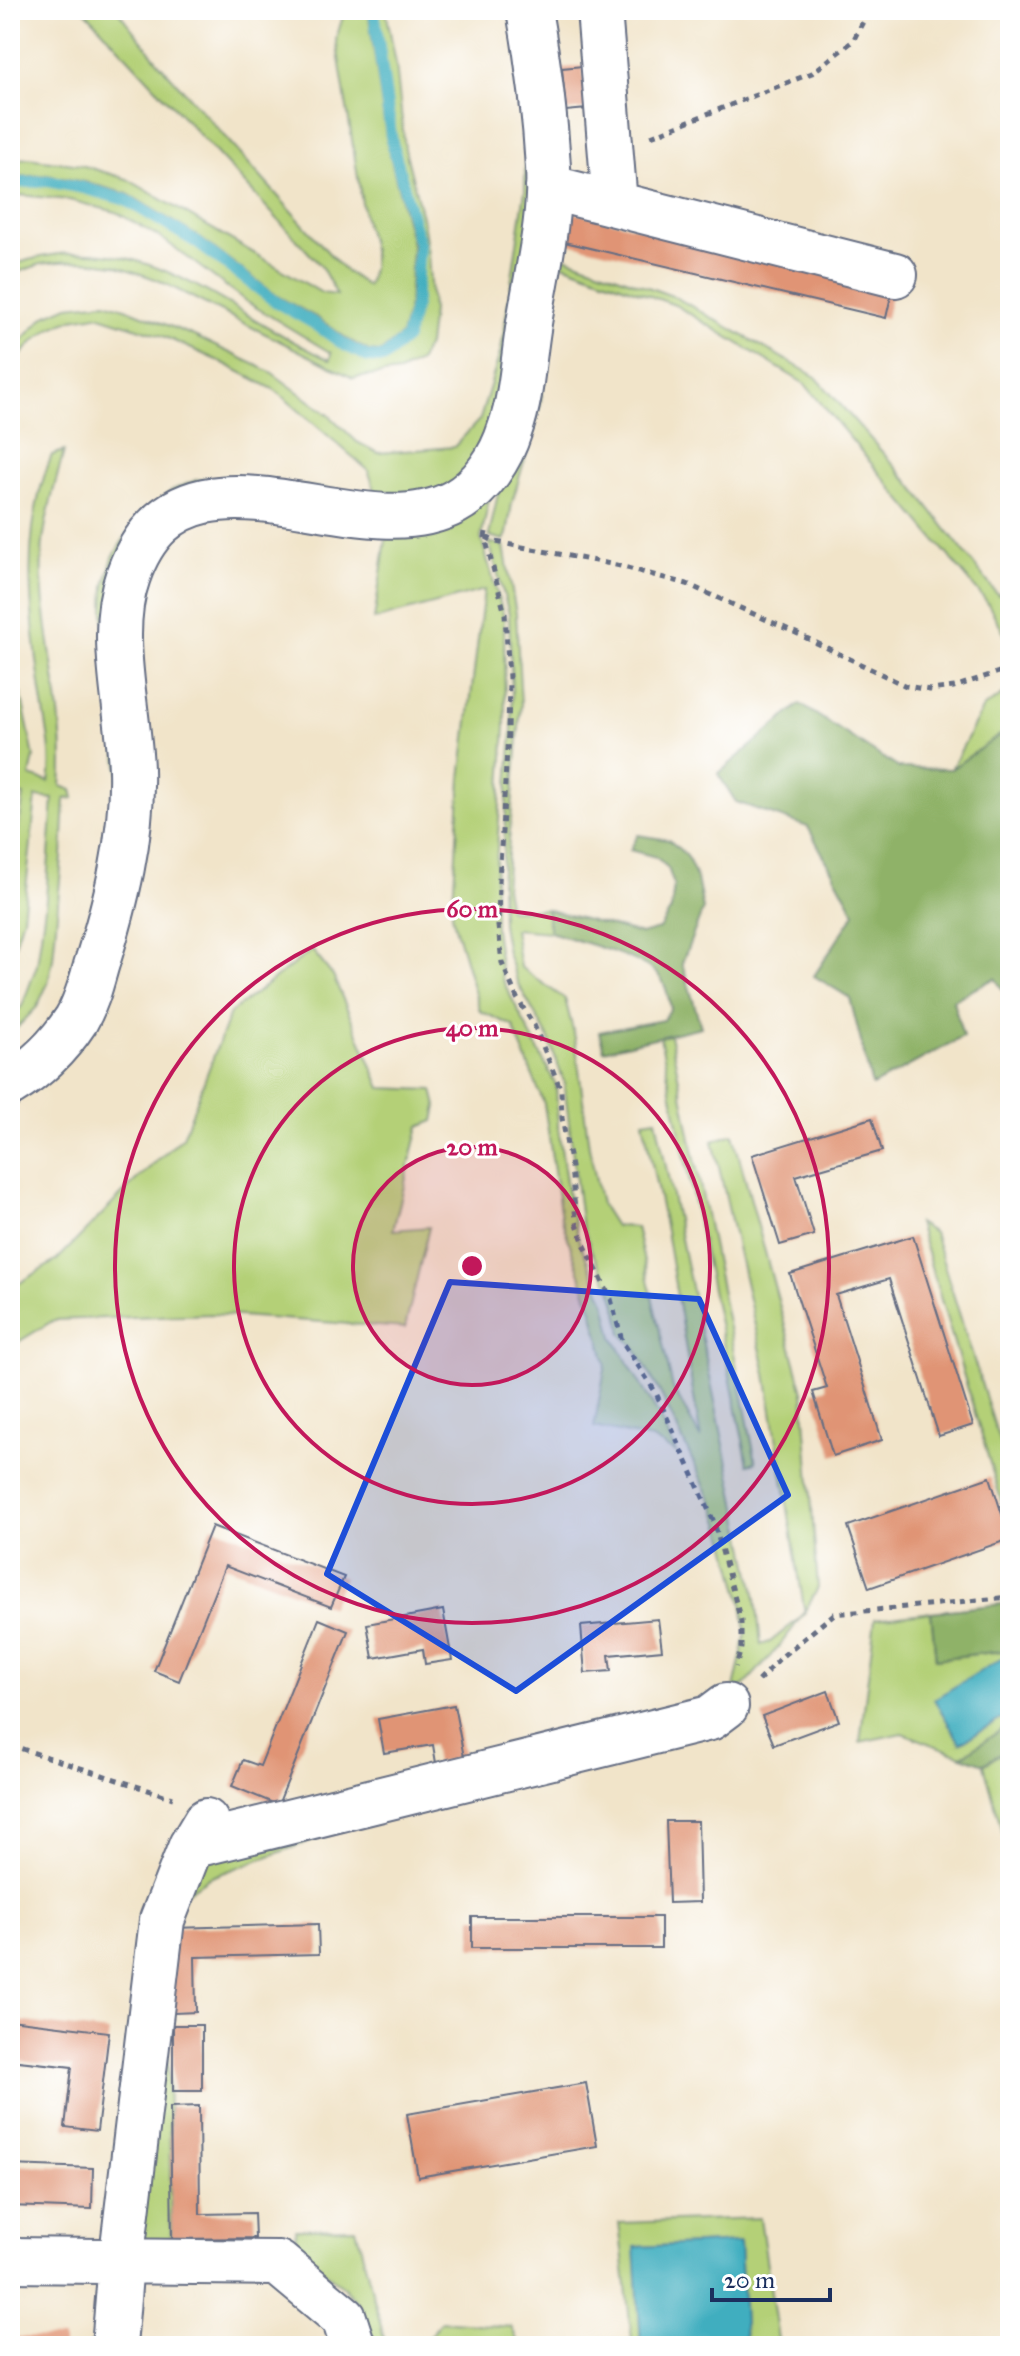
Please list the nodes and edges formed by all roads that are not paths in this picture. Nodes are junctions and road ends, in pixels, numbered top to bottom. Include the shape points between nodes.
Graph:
1 (529, 10) edge
2 (599, 10) edge
3 (548, 187) junction
4 (615, 204) junction
5 (895, 275) dead end
6 (10, 1084) edge
7 (726, 1706) road end
8 (10, 2260) edge
9 (121, 2263) junction
10 (114, 2346) edge
11 (353, 2346) edge

1 - 3 street
2 - 4 street
3 - 4 street
3 - 6 street via 511,429 475,487 439,509 400,515 261,499 211,499 159,524 137,555 121,606 120,640 131,798 101,952 77,1017 43,1060
4 - 5 street
7 - 9 street via 710,1718 202,1828 162,1920
8 - 9 street
9 - 10 street
9 - 11 street via 278,2263 344,2318

